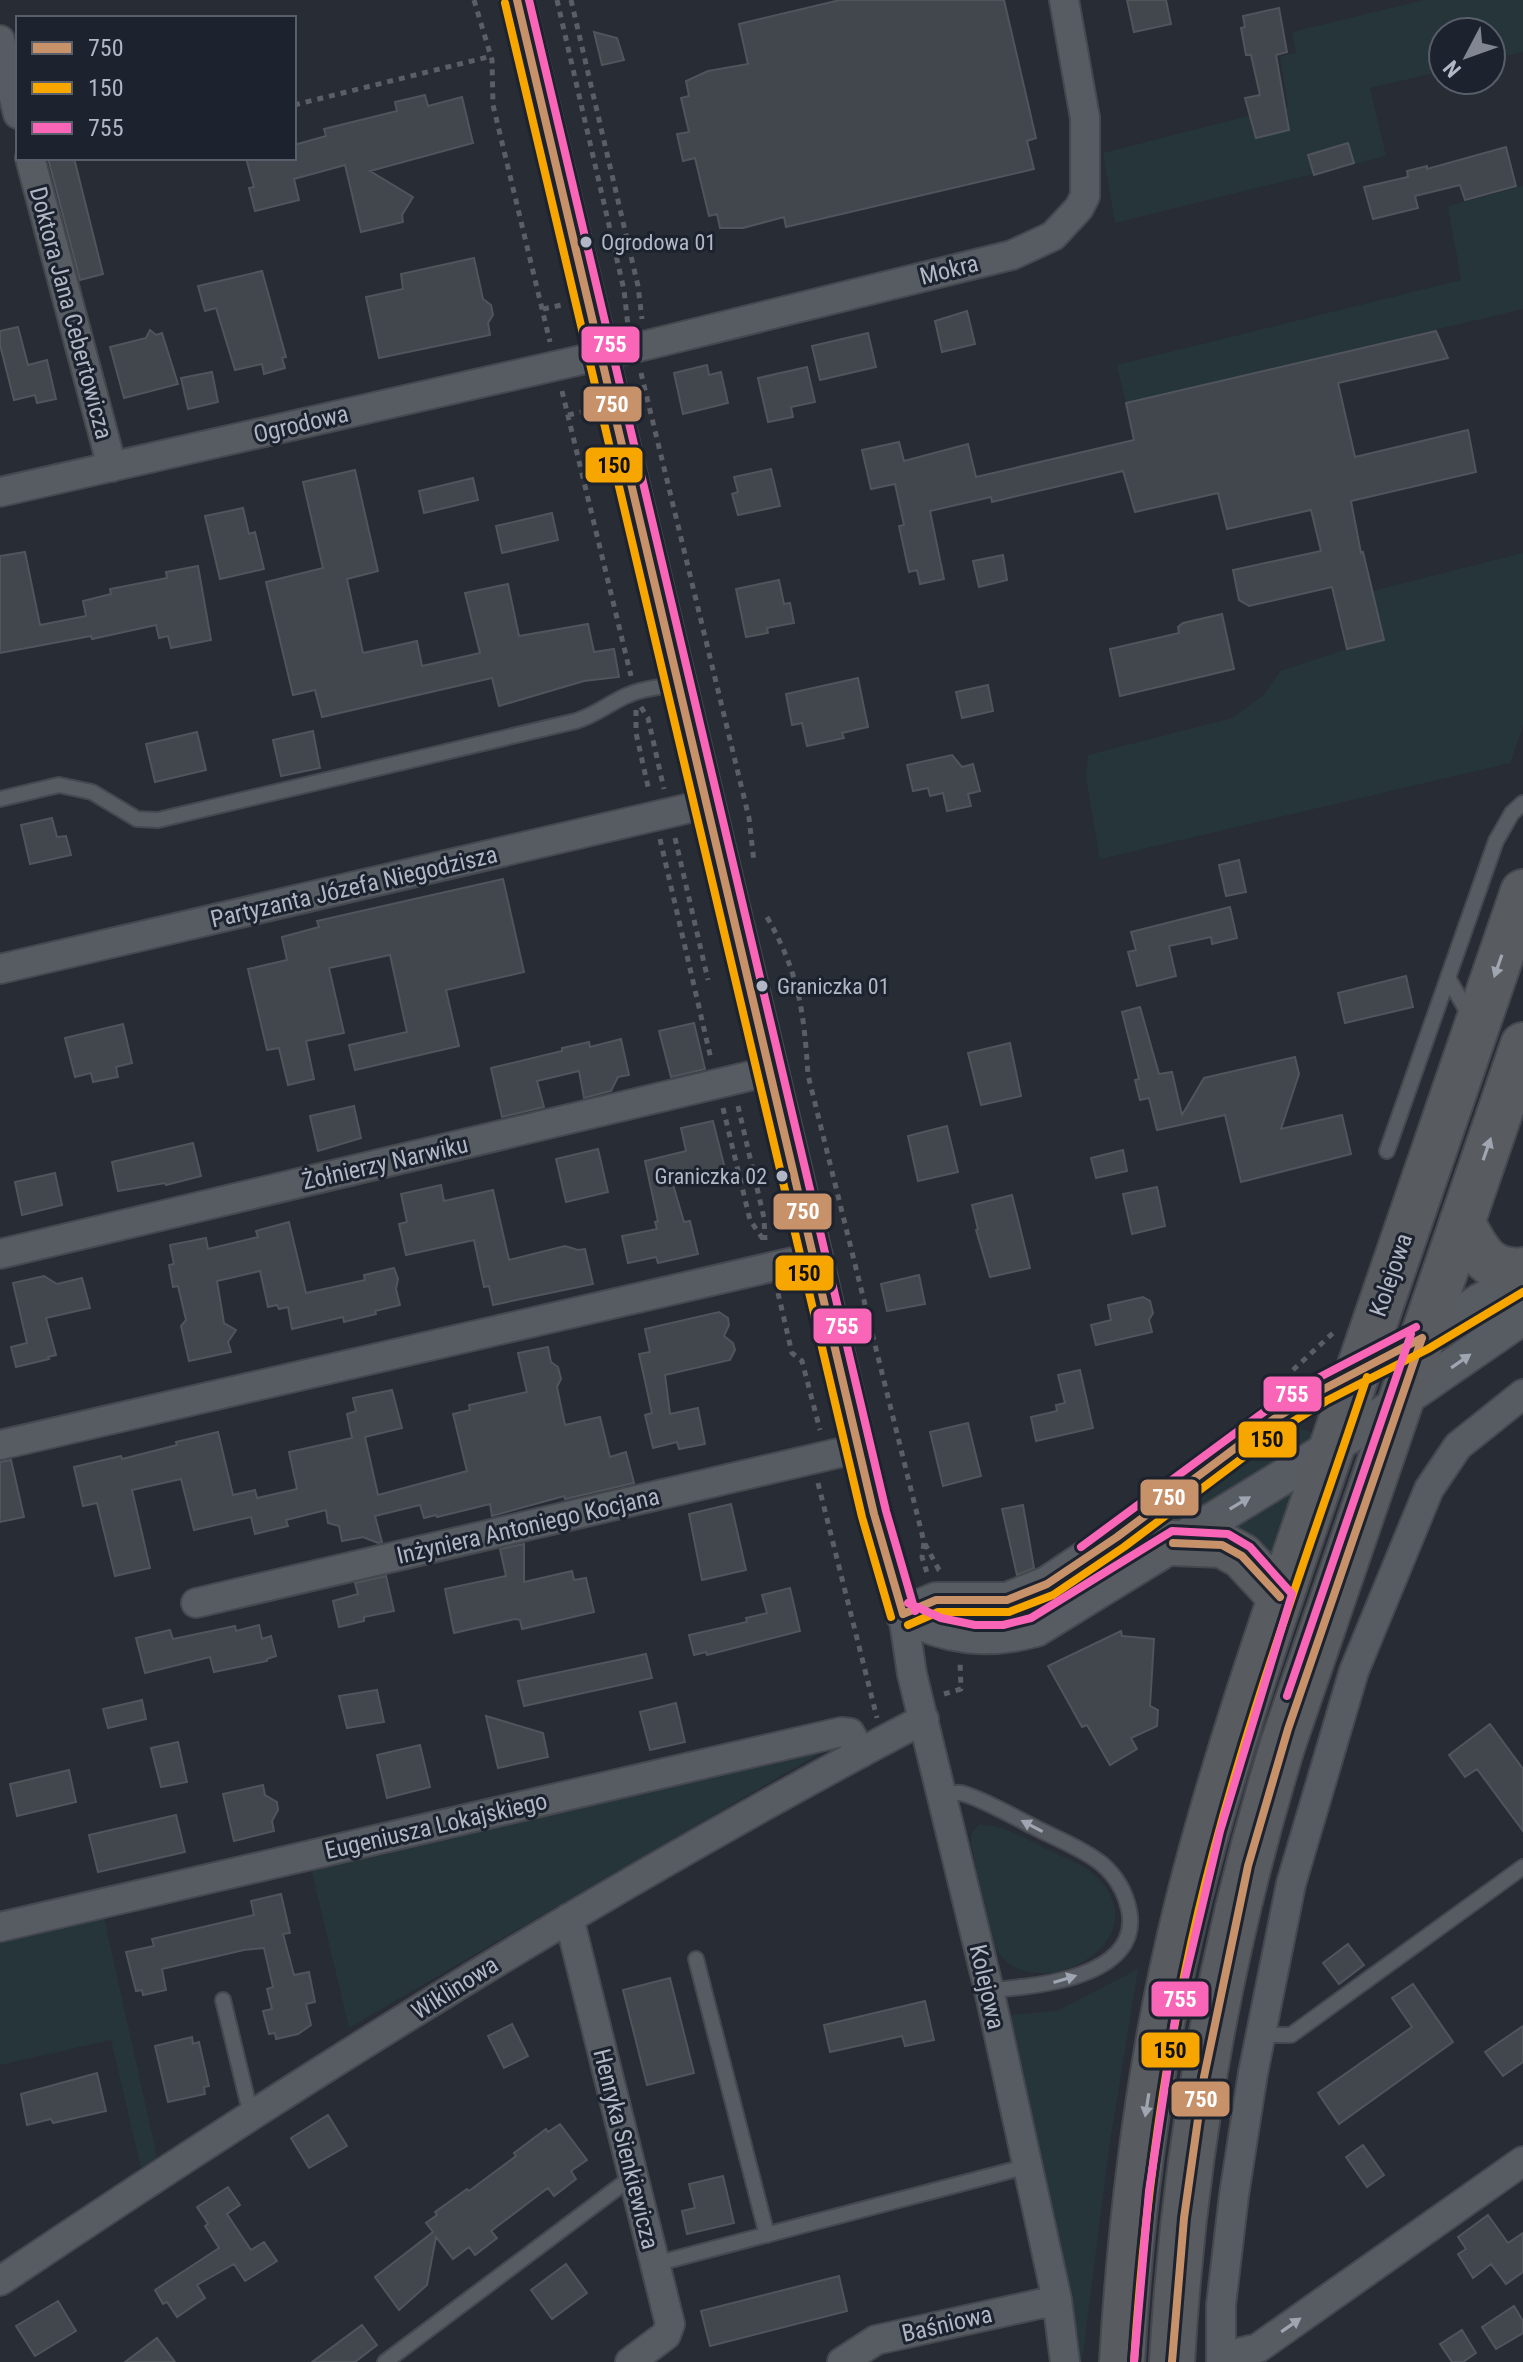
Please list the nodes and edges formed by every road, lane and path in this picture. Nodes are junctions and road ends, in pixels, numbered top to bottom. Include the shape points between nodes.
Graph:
1 (474, 0) edge
2 (517, 0) edge
3 (557, 0) edge
4 (571, 0) edge
5 (1064, 0) edge
6 (0, 40) edge
7 (528, 47) junction
8 (296, 105) edge
9 (16, 106) edge
10 (31, 160) edge
11 (638, 286) junction
12 (624, 290) junction
13 (616, 292) dead end
14 (625, 345) junction
15 (552, 350) dead end
16 (559, 378) dead end
17 (112, 467) junction
18 (0, 492) edge
19 (679, 684) junction
20 (634, 692) junction
21 (0, 799) edge
22 (1523, 803) edge
23 (707, 804) junction
24 (654, 817) junction
25 (753, 865) dead end
26 (1523, 892) edge
27 (763, 911) dead end
28 (0, 969) edge
29 (1448, 978) junction
30 (1476, 1027) junction
31 (1523, 1045) edge
32 (771, 1071) junction
33 (724, 1083) junction
34 (1387, 1151) dead end
35 (1462, 1222) junction
36 (0, 1254) edge
37 (768, 1255) junction
38 (815, 1257) junction
39 (1523, 1270) edge
40 (1523, 1278) edge
41 (1523, 1317) edge
42 (1338, 1325) dead end
43 (1422, 1338) junction
44 (1289, 1373) dead end
45 (1356, 1373) junction
46 (1523, 1394) edge
47 (1398, 1405) junction
48 (821, 1434) dead end
49 (0, 1445) edge
50 (860, 1448) junction
51 (1332, 1448) junction
52 (814, 1469) dead end
53 (1173, 1543) junction
54 (951, 1573) dead end
55 (1280, 1597) junction
56 (196, 1603) dead end
57 (903, 1614) junction
58 (960, 1660) dead end
59 (922, 1710) junction
60 (872, 1747) junction
61 (942, 1796) junction
62 (1523, 1867) edge
63 (569, 1918) junction
64 (0, 1927) edge
65 (696, 1959) dead end
66 (989, 1990) junction
67 (223, 2000) dead end
68 (1260, 2035) junction
69 (251, 2115) junction
70 (1523, 2161) edge
71 (1028, 2166) junction
72 (632, 2177) junction
73 (767, 2235) junction
74 (655, 2264) junction
75 (0, 2281) edge
76 (1057, 2300) junction
77 (1221, 2359) edge
78 (385, 2362) edge
79 (630, 2362) edge
80 (842, 2362) edge
81 (1065, 2362) edge
82 (1122, 2362) edge
83 (1172, 2362) edge

1 - 15 path via 492,60 493,105
2 - 7 street
3 - 12 path
4 - 11 path
5 - 14 street, Mokra via 1085,118 1085,196 1053,236 1012,255
6 - 9 street
7 - 8 path
7 - 14 street
10 - 17 street, Doktora Jana Cebertowicza
11 - 12 path
11 - 14 path
12 - 13 path
12 - 14 path
14 - 17 street, Ogrodowa
14 - 19 street
14 - 25 path via 644,379 749,818
16 - 20 path
17 - 18 street, Ogrodowa
19 - 20 lane
19 - 23 street
20 - 21 lane via 597,715 576,721 158,820 137,819 92,792 59,785
20 - 24 path via 636,733
22 - 29 lane via 1496,841
23 - 24 street, Partyzanta Józefa Niegodzisza
23 - 32 street
24 - 28 street, Partyzanta Józefa Niegodzisza
24 - 33 path
26 -> 30 highway, Kolejowa
27 - 54 path via 796,978 808,1075 924,1542 939,1570
29 - 30 lane
29 - 34 lane
30 - 45 highway, Kolejowa
35 -> 31 highway, Kolejowa
32 - 33 street, Żołnierzy Narwiku
32 - 38 street
33 - 36 street, Żołnierzy Narwiku
33 - 37 path via 758,1188
33 - 37 path via 750,1220
35 - 39 highway via 1485,1260 1509,1272
35 - 43 highway, Kolejowa
37 - 38 street
37 - 48 path via 792,1353 802,1361
37 - 49 street
38 - 50 street
40 - 43 street
47 -> 41 street
42 - 44 path
43 - 45 street
43 - 47 highway, Kolejowa
45 - 51 highway, Kolejowa
45 - 57 street via 1274,1419 1047,1584 1007,1600 936,1600
46 - 68 street via 1445,1461 1354,1671 1291,1884
47 - 51 street
47 - 83 highway, Kolejowa via 1283,1744 1234,1926 1195,2120
50 - 56 street, Inżyniera Antoniego Kocjana
50 - 57 street
53 -> 51 street
51 - 55 highway, Kolejowa
52 - 60 path
53 - 55 highway via 1222,1545 1242,1556
53 - 57 street via 1036,1629 974,1637
55 -> 82 highway, Kolejowa via 1213,1811 1165,2007 1140,2153
57 - 59 street, Kolejowa
58 - 59 path via 961,1689
59 - 60 street, Wiklinowa
59 - 61 street, Kolejowa
60 - 63 street, Wiklinowa
60 - 64 street, Eugeniusza Lokajskiego via 841,1732
61 - 66 street, Kolejowa
66 -> 61 lane via 1067,1980 1102,1965 1123,1947 1131,1919 1124,1889 1101,1863 1011,1815 959,1793
62 - 68 lane via 1291,2035
63 - 69 street, Wiklinowa
63 - 72 street, Henryka Sienkiewicza
65 - 73 lane
66 - 71 street, Kolejowa
67 - 69 lane
68 - 77 street via 1234,2195 1221,2305
69 - 75 street, Wiklinowa
77 -> 70 street via 1258,2348
71 - 73 lane
71 - 76 street, Kolejowa
72 - 74 street, Henryka Sienkiewicza
72 - 78 lane
73 - 74 lane
74 - 79 street, Henryka Sienkiewicza via 669,2330
76 - 80 street, Baśniowa via 876,2340
76 - 81 street, Kolejowa

